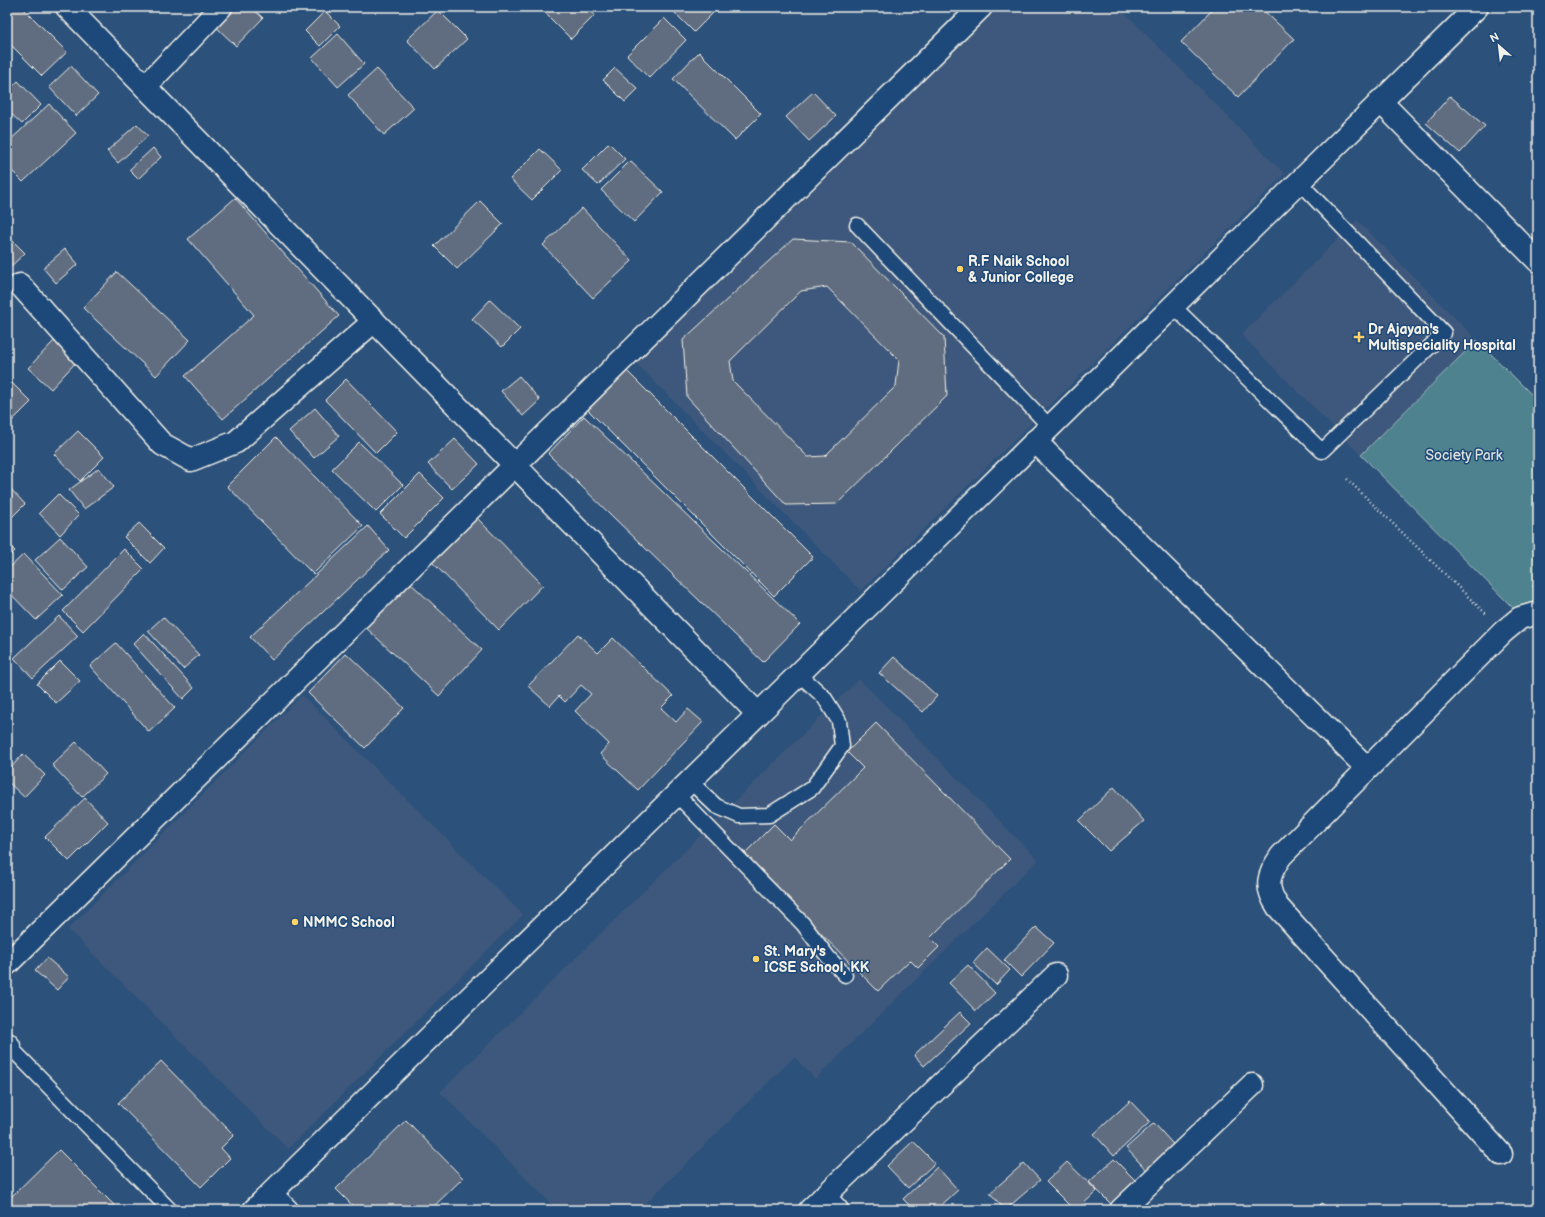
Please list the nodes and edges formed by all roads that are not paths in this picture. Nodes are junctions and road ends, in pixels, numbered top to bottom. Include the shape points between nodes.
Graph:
1 (67, 7) edge
2 (221, 7) edge
3 (981, 7) edge
4 (1477, 7) edge
5 (145, 87) junction
6 (1380, 101) junction
7 (1299, 182) junction
8 (857, 225) dead end
9 (1538, 261) edge
10 (20, 285) dead end
11 (1173, 306) junction
12 (374, 321) junction
13 (1043, 434) junction
14 (515, 466) junction
15 (1538, 613) edge
16 (799, 674) junction
17 (758, 714) junction
18 (1367, 768) junction
19 (683, 788) junction
20 (7, 964) edge
21 (1056, 974) dead end
22 (845, 975) dead end
23 (8, 1046) edge
24 (1252, 1085) dead end
25 (1501, 1154) dead end
26 (271, 1194) junction
27 (824, 1205) edge
28 (170, 1210) edge
29 (254, 1210) edge
30 (287, 1210) edge
31 (1121, 1210) edge

1 - 5 street
2 - 5 street
3 - 14 street
4 - 6 street
5 - 12 street
6 - 7 street
6 - 9 street
7 - 11 street
7 - 11 lane via 1444,333 1322,451
8 - 13 lane
10 - 12 street via 162,444 191,460 236,442
11 - 13 street
12 - 14 street
13 - 16 street
13 - 18 street
14 - 17 street
14 - 20 street
15 - 18 street via 1520,618 1503,632
16 - 17 street
16 - 19 lane via 824,697 839,721 842,746 812,788 769,815 739,816
17 - 19 street
18 - 25 street via 1281,856 1270,871 1268,886 1278,907
19 - 22 lane
19 - 26 street
21 - 27 street
23 - 28 lane
24 - 31 street
26 - 29 street
26 - 30 street

